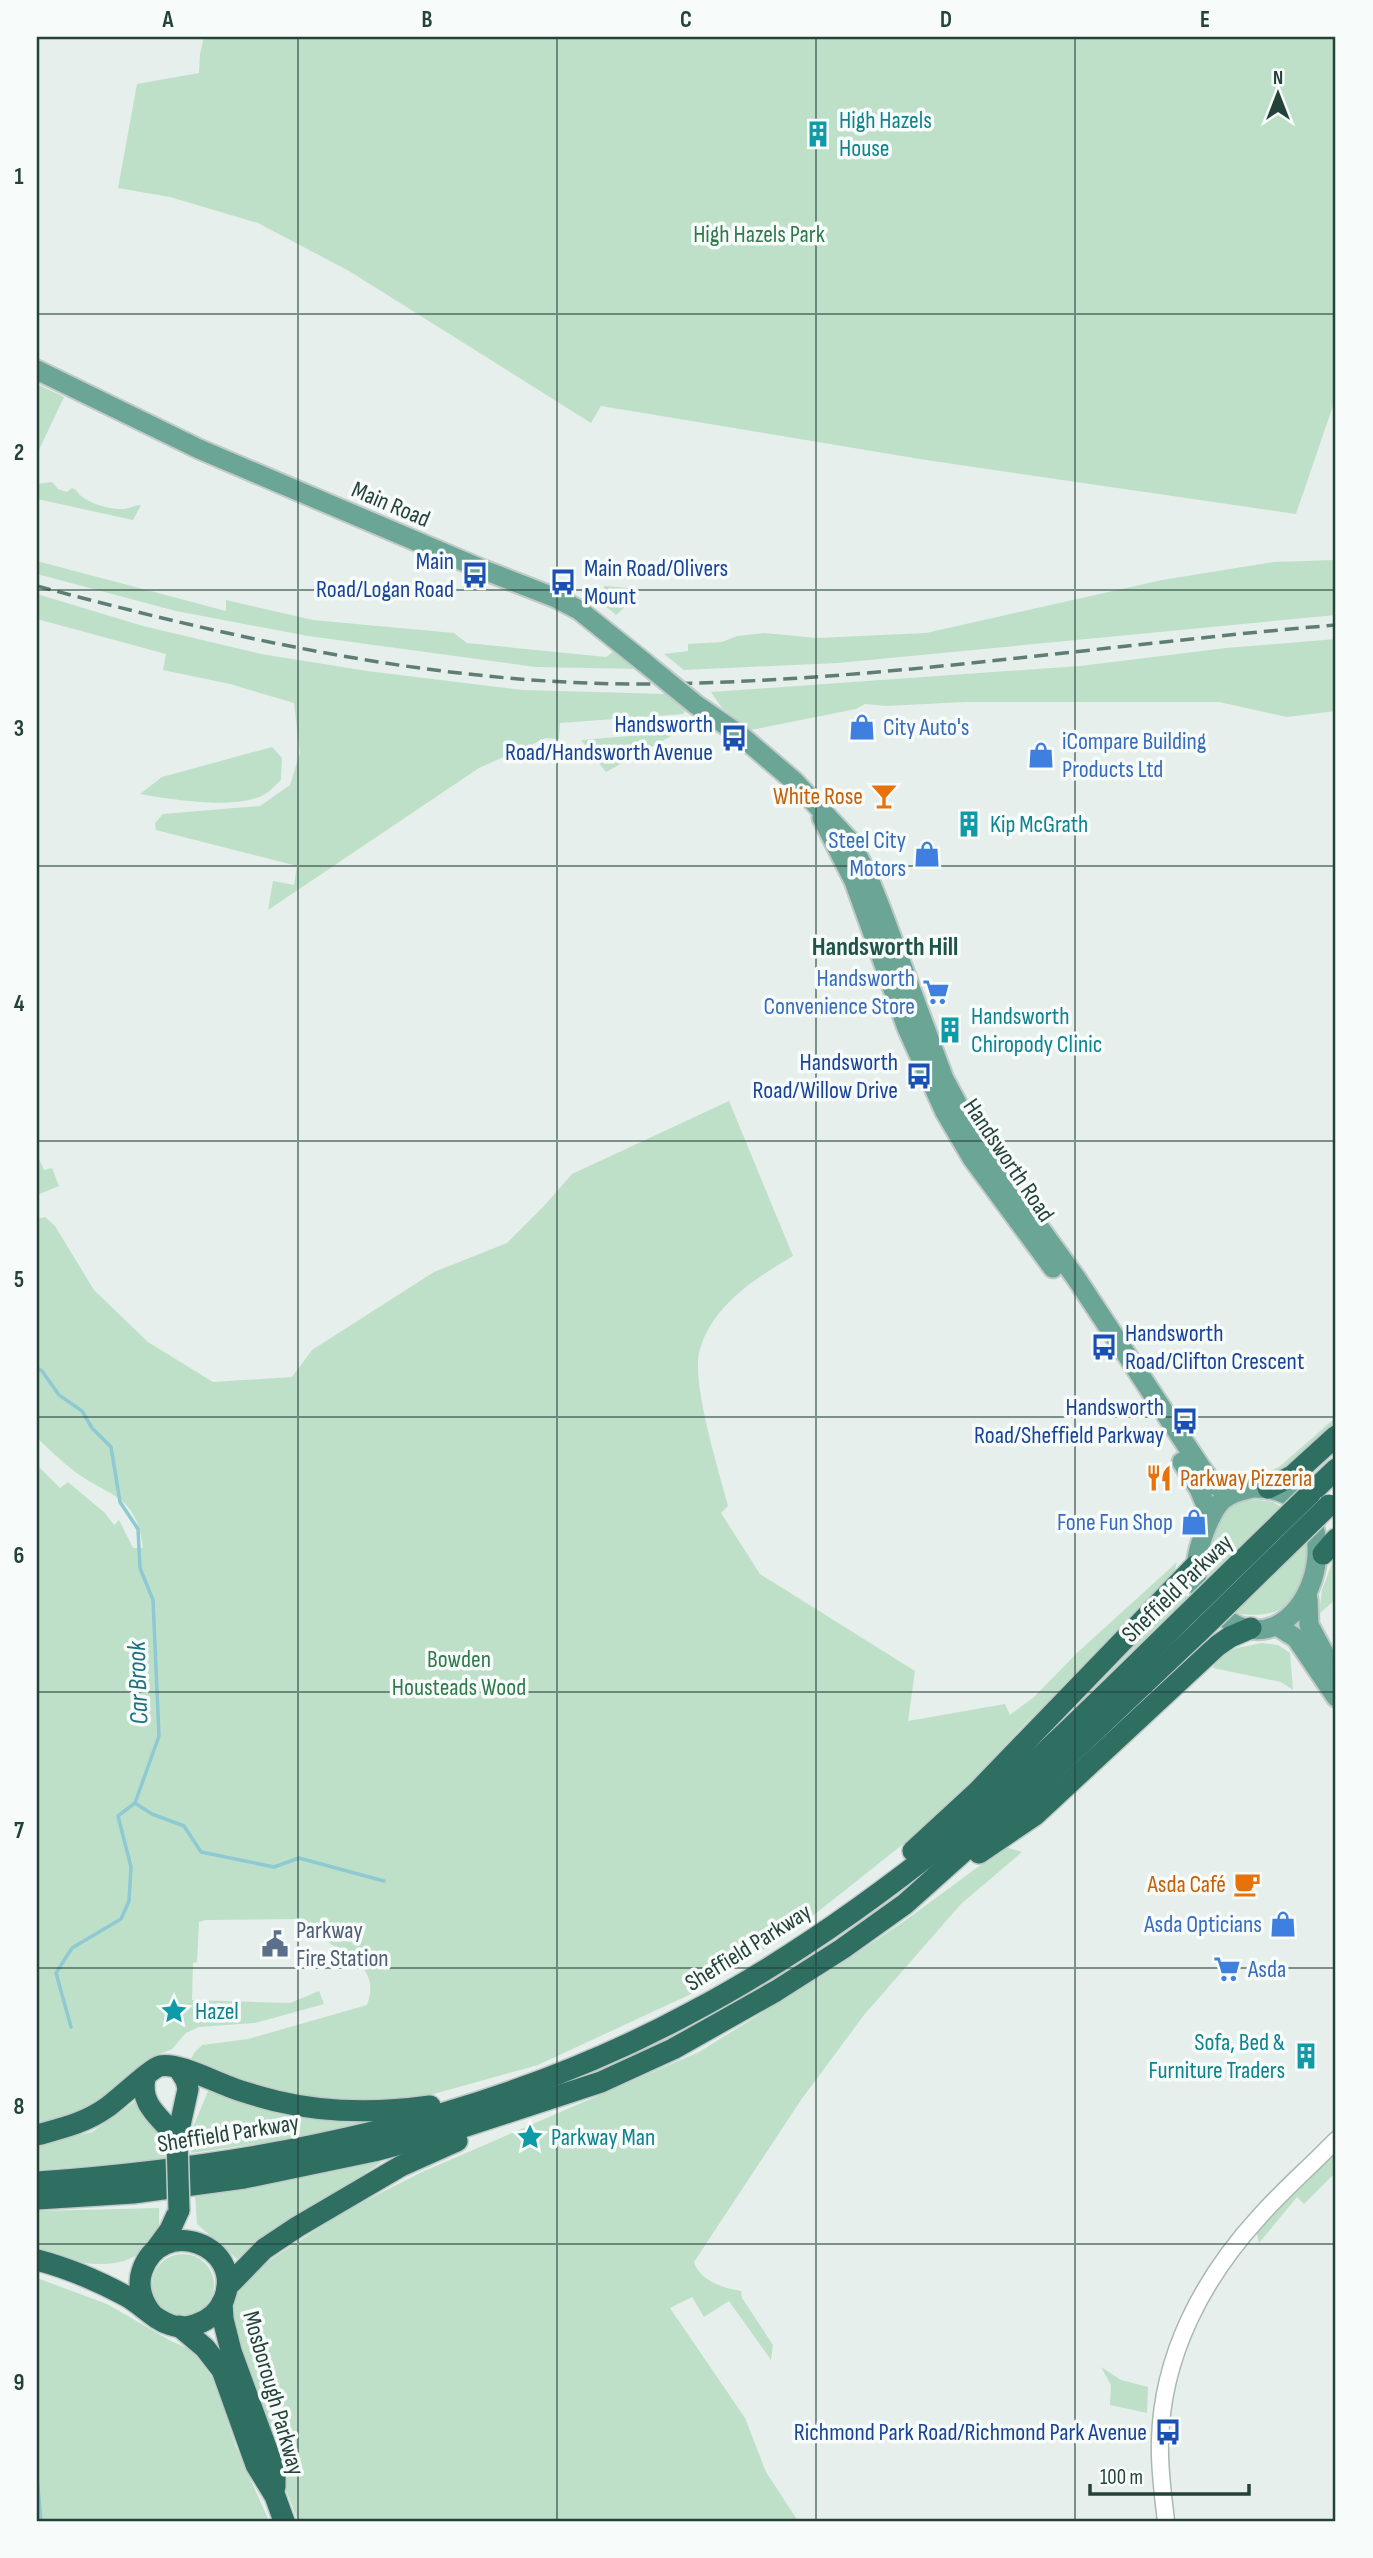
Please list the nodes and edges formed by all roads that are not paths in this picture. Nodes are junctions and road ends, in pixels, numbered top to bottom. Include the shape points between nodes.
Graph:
1 (37, 370) edge
2 (701, 709) joint
3 (816, 805) junction
4 (1336, 1436) edge
5 (1336, 1469) edge
6 (1268, 1488) junction
7 (1230, 1495) junction
8 (1325, 1499) edge
9 (1211, 1517) junction
10 (1330, 1546) edge
11 (1195, 1566) junction
12 (1308, 1600) junction
13 (1190, 1625) junction
14 (1277, 1626) junction
15 (1251, 1628) junction
16 (1336, 1673) edge
17 (1336, 1697) edge
18 (905, 1904) junction
19 (835, 1924) junction
20 (584, 2063) junction
21 (179, 2069) junction
22 (145, 2078) junction
23 (601, 2082) junction
24 (37, 2135) edge
25 (177, 2139) junction
26 (1336, 2140) edge
27 (37, 2182) edge
28 (37, 2199) edge
29 (179, 2210) junction
30 (191, 2241) junction
31 (156, 2249) junction
32 (37, 2260) edge
33 (224, 2295) junction
34 (153, 2315) junction
35 (179, 2326) junction
36 (275, 2496) junction
37 (284, 2521) edge
38 (1166, 2521) edge

1 - 2 main road, Main Road, bridge via 212,454 556,598 579,610
2 - 3 main road, Handsworth Road via 759,750
3 - 7 main road, Handsworth Road via 841,829 867,874 928,1040 966,1119 1199,1466
3 - 9 main road, Handsworth Road via 854,881 908,1028 945,1112 972,1158 1111,1352 1199,1489
4 - 6 highway via 1292,1476
5 - 8 highway, Sheffield Parkway
6 - 7 main road
6 - 10 main road via 1290,1495 1309,1510
7 - 9 main road
8 - 13 highway, Sheffield Parkway, bridge
9 - 11 main road
10 - 12 main road
11 - 15 main road via 1196,1581 1211,1605
11 - 19 highway via 977,1792
12 - 14 main road
12 - 16 main road via 1309,1625
13 - 18 highway, Sheffield Parkway via 1029,1793
13 - 19 highway, Sheffield Parkway via 964,1826
14 - 15 main road
14 - 17 main road via 1296,1638
15 - 18 highway via 1217,1646 1035,1815
18 - 23 highway, Sheffield Parkway via 776,1991 673,2049
19 - 20 highway, Sheffield Parkway via 692,2013
20 - 21 highway via 440,2104 370,2111 279,2102
20 - 27 highway, Sheffield Parkway via 453,2111 336,2141 123,2176
21 - 22 highway via 161,2065
21 - 25 highway via 188,2089
22 - 24 highway via 94,2116
22 - 25 highway via 147,2104
23 - 28 highway, Sheffield Parkway via 425,2139 332,2161 133,2193
23 - 33 highway via 401,2166 279,2238
25 - 29 highway, bridge
26 - 38 street via 1240,2238 1187,2324 1175,2353 1163,2410 1160,2470
29 - 30 highway
29 - 31 highway
30 - 31 highway
30 - 33 highway via 216,2254 225,2269
31 - 34 highway via 145,2264 140,2289
32 - 34 highway via 102,2284
33 - 35 highway via 217,2311 204,2321
33 - 36 highway, Mosborough Parkway via 223,2319 231,2351 275,2475
34 - 35 highway
35 - 36 highway, Mosborough Parkway via 222,2370 256,2465
36 - 37 highway, Mosborough Parkway

